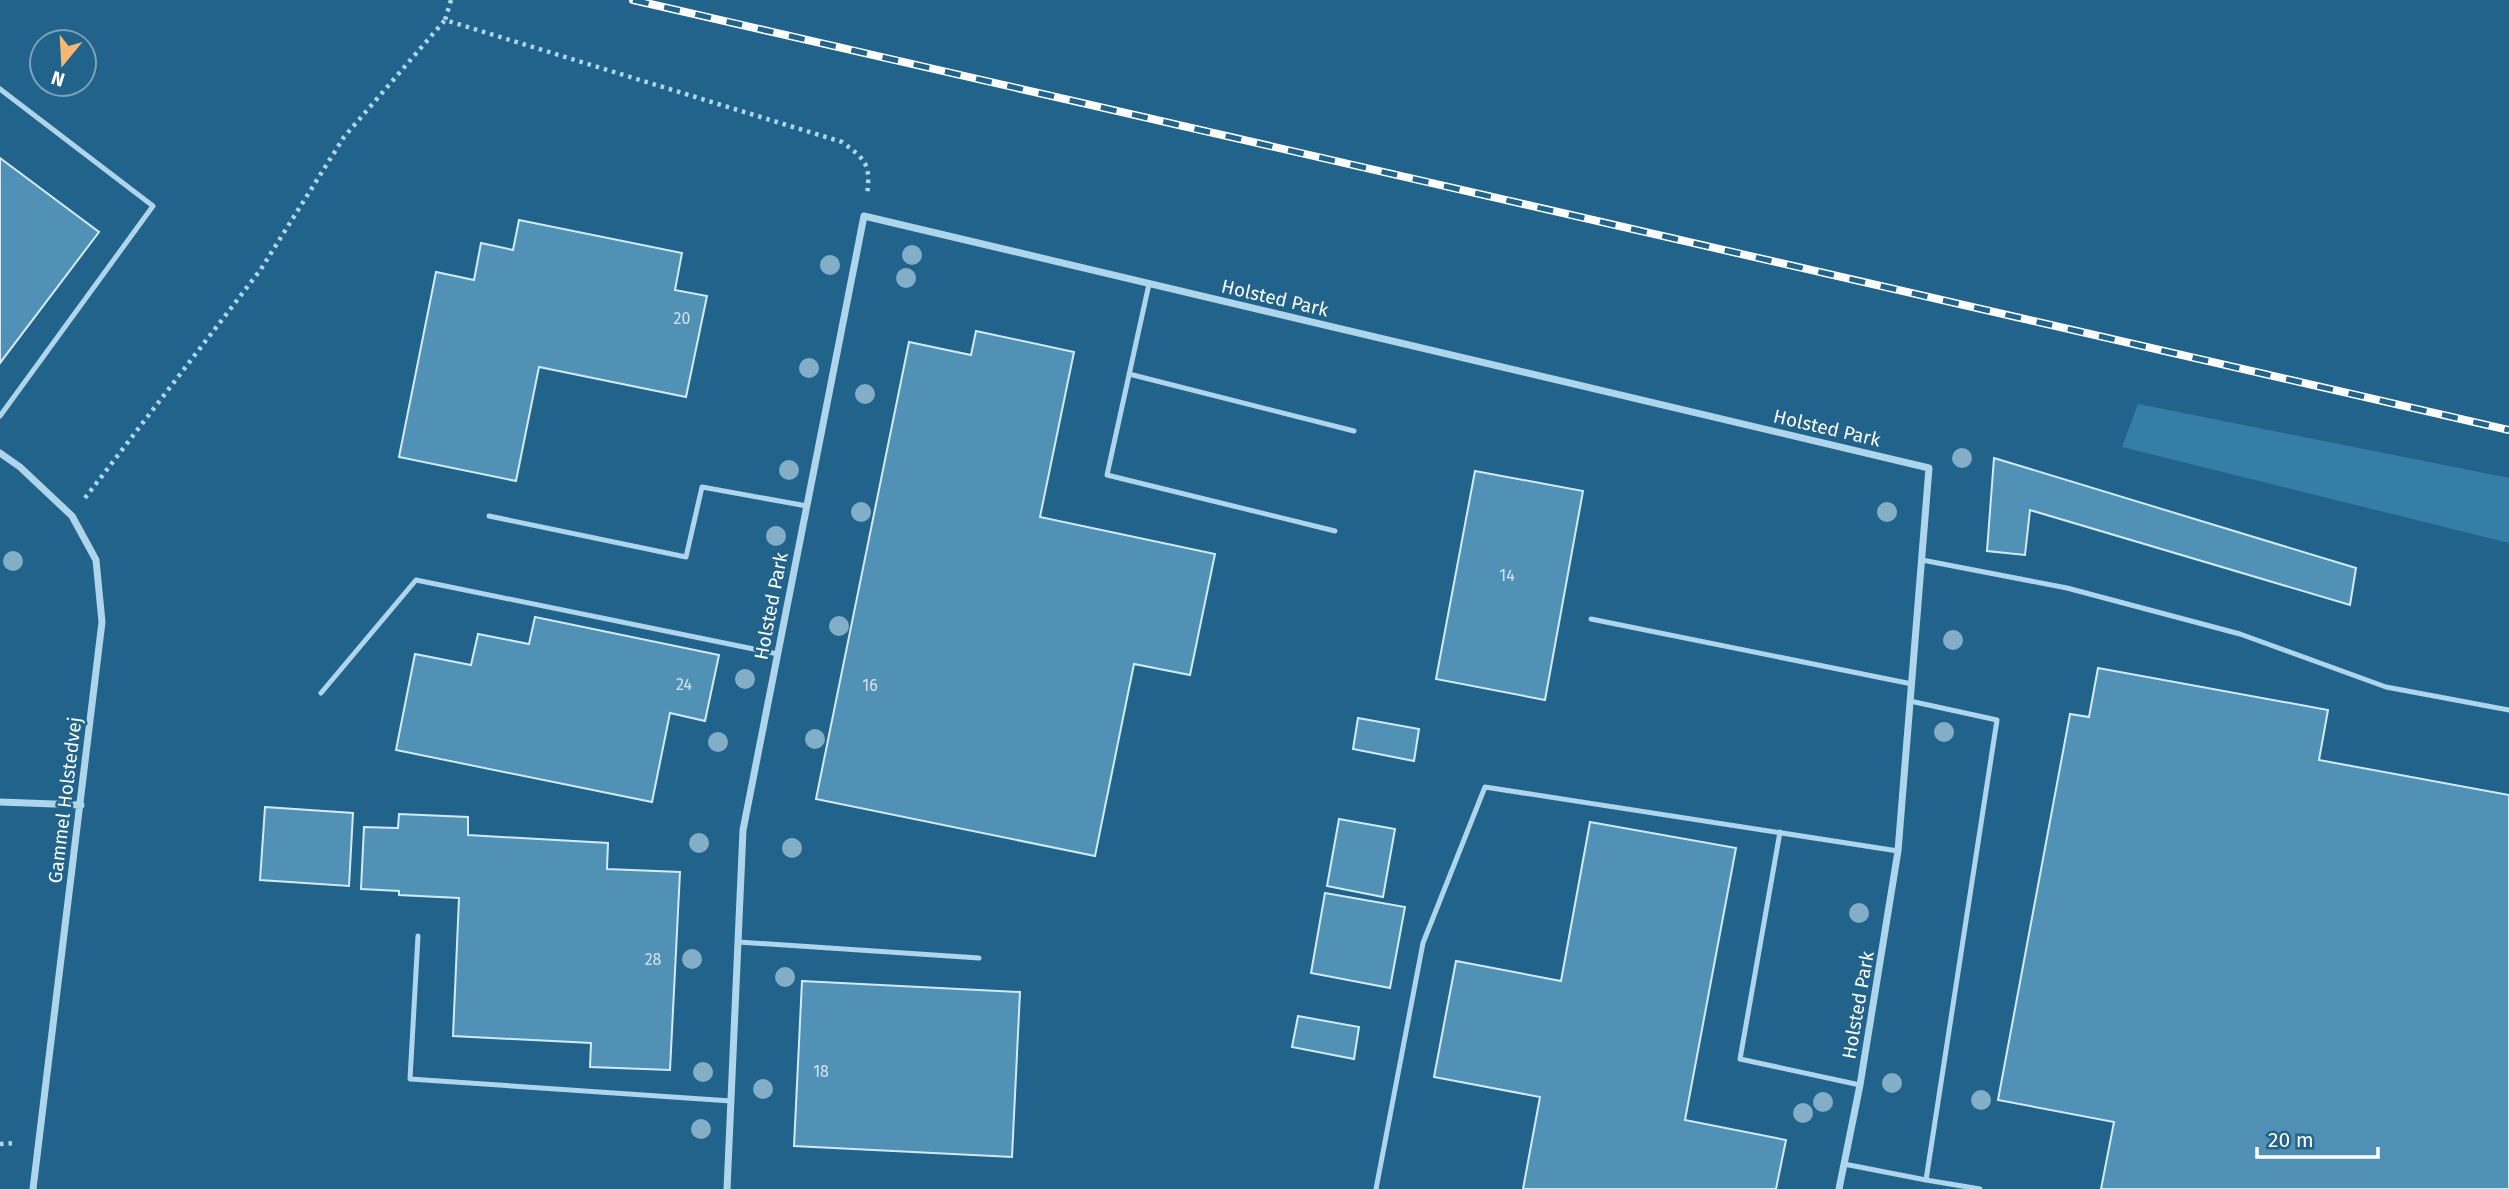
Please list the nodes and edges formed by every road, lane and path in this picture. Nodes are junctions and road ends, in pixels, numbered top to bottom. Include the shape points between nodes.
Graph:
1 (451, 0) edge
2 (445, 20) junction
3 (0, 89) edge
4 (864, 216) junction
5 (1149, 284) junction
6 (1129, 374) junction
7 (0, 416) edge
8 (1354, 431) dead end
9 (0, 453) edge
10 (807, 506) junction
11 (72, 516) junction
12 (489, 516) dead end
13 (1335, 531) dead end
14 (1922, 560) junction
15 (1591, 619) dead end
16 (778, 654) junction
17 (1912, 684) junction
18 (321, 693) dead end
19 (1910, 701) junction
20 (2509, 710) edge
21 (0, 802) edge
22 (81, 806) junction
23 (1780, 832) junction
24 (1898, 851) junction
25 (418, 936) dead end
26 (738, 942) junction
27 (979, 958) dead end
28 (1860, 1085) junction
29 (731, 1101) junction
30 (1844, 1164) junction
31 (1926, 1180) junction
32 (33, 1189) edge
33 (727, 1189) edge
34 (1376, 1189) edge
35 (1839, 1189) edge
36 (1980, 1189) edge

1 - 2 path
2 - 4 path via 842,142 863,158 870,173
2 - 11 path via 344,137 261,269
3 - 7 lane via 153,206
4 - 5 street, Holsted Park
4 - 10 street, Holsted Park
5 - 6 lane
5 - 14 street, Holsted Park via 1929,468
6 - 8 lane
6 - 13 lane via 1107,475
9 - 11 street, Gammel Holstedvej
10 - 12 lane via 702,487 686,557
10 - 16 street, Holsted Park
11 - 22 street, Gammel Holstedvej via 96,560 102,622
14 - 17 street, Holsted Park
14 - 20 lane via 2067,588 2240,634 2386,687
15 - 17 lane
16 - 18 lane via 416,580
16 - 26 street, Holsted Park via 743,830
17 - 19 street, Holsted Park
19 - 24 street, Holsted Park
19 - 31 lane via 1997,720
21 - 22 street
22 - 32 street, Gammel Holstedvej
23 - 24 lane
23 - 28 lane via 1740,1059
23 - 34 lane via 1485,787 1423,943
24 - 28 street, Holsted Park
25 - 29 lane via 410,1079
26 - 27 lane
26 - 29 street, Holsted Park
28 - 30 street, Holsted Park
29 - 33 street, Holsted Park
30 - 31 lane
30 - 35 street, Holsted Park
31 - 36 lane

